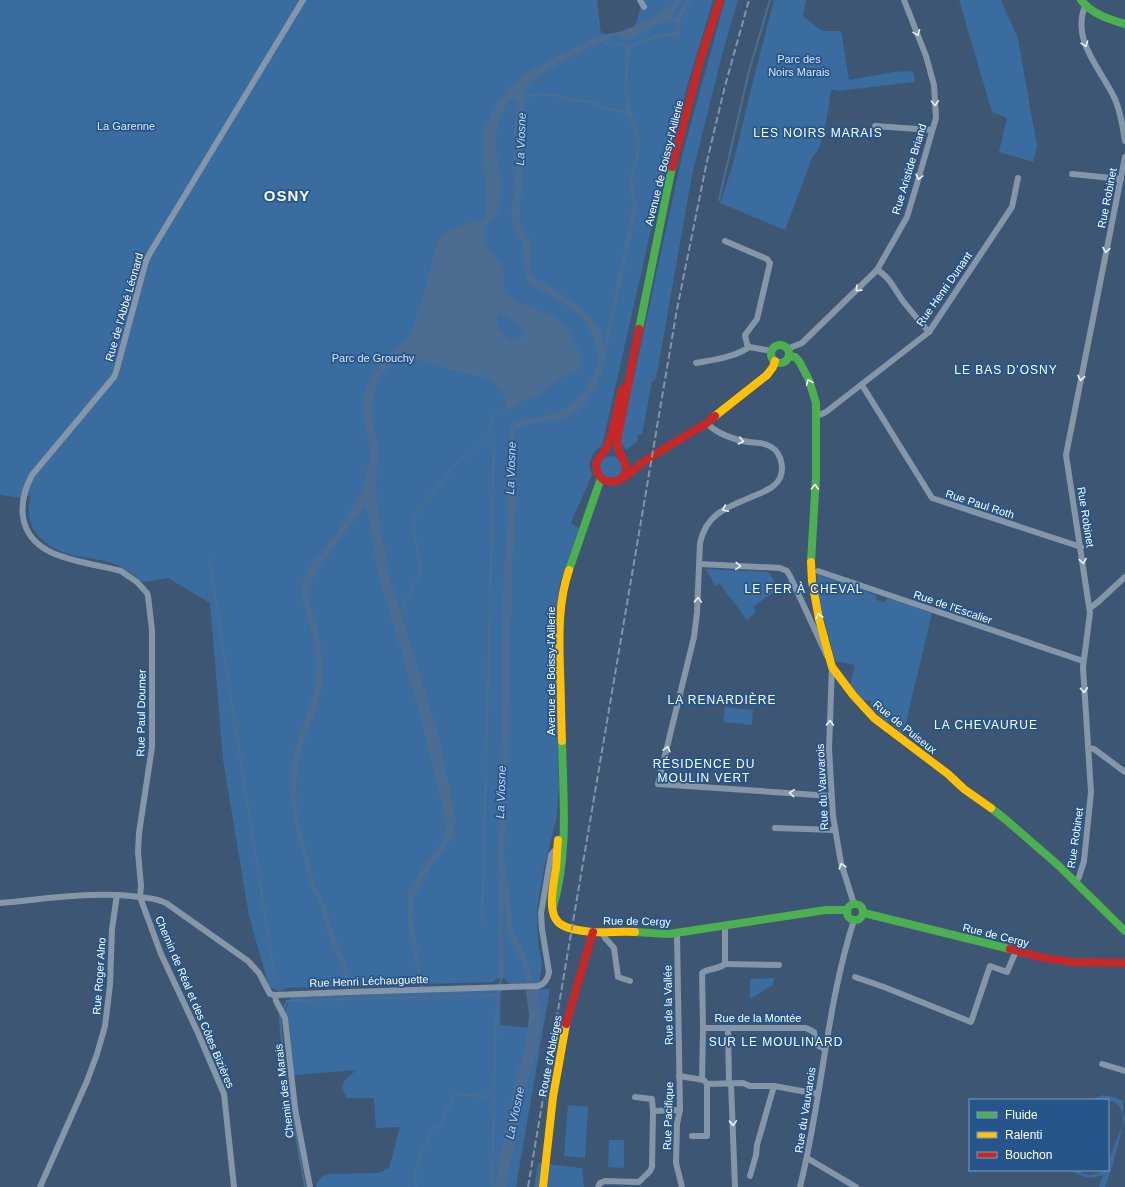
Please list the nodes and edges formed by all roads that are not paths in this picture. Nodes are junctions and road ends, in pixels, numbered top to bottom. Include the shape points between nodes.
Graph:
1 (303, 0) edge
2 (640, 0) edge
3 (720, 0) edge
4 (904, 0) edge
5 (1083, 3) edge
6 (644, 7) dead end
7 (1125, 24) edge
8 (875, 126) dead end
9 (932, 130) junction
10 (1125, 141) edge
11 (1125, 157) edge
12 (1072, 174) dead end
13 (1018, 178) dead end
14 (1120, 179) junction
15 (725, 241) dead end
16 (877, 270) junction
17 (929, 332) junction
18 (638, 333) junction
19 (749, 347) junction
20 (772, 351) junction
21 (788, 352) junction
22 (775, 361) junction
23 (696, 363) dead end
24 (862, 385) junction
25 (817, 416) junction
26 (707, 423) junction
27 (604, 453) junction
28 (620, 454) junction
29 (627, 464) junction
30 (642, 464) junction
31 (601, 478) junction
32 (623, 478) junction
33 (1081, 547) junction
34 (700, 564) junction
35 (114, 569) joint
36 (818, 571) dead end
37 (1125, 577) edge
38 (1090, 608) junction
39 (1083, 661) junction
40 (832, 667) junction
41 (1088, 748) junction
42 (1125, 772) edge
43 (831, 796) junction
44 (775, 828) dead end
45 (834, 830) junction
46 (560, 850) junction
47 (563, 861) junction
48 (556, 868) junction
49 (548, 872) junction
50 (1076, 882) junction
51 (117, 895) junction
52 (140, 897) junction
53 (0, 903) edge
54 (854, 904) junction
55 (553, 908) junction
56 (847, 910) junction
57 (864, 913) junction
58 (854, 920) junction
59 (726, 925) junction
60 (1125, 931) edge
61 (593, 932) junction
62 (602, 932) junction
63 (677, 933) junction
64 (1016, 951) junction
65 (1125, 963) edge
66 (725, 964) junction
67 (779, 965) dead end
68 (854, 977) dead end
69 (630, 981) dead end
70 (275, 995) junction
71 (703, 1028) junction
72 (728, 1028) junction
73 (824, 1049) junction
74 (1102, 1064) dead end
75 (1125, 1071) edge
76 (679, 1076) junction
77 (702, 1079) junction
78 (708, 1084) junction
79 (730, 1084) junction
80 (774, 1086) junction
81 (818, 1094) junction
82 (635, 1097) dead end
83 (680, 1110) junction
84 (654, 1111) junction
85 (692, 1136) dead end
86 (807, 1158) junction
87 (750, 1176) dead end
88 (639, 1184) edge
89 (40, 1187) edge
90 (234, 1187) edge
91 (310, 1187) edge
92 (543, 1187) edge
93 (598, 1187) edge
94 (682, 1187) edge
95 (735, 1187) edge
96 (800, 1187) edge
97 (856, 1187) edge

1 - 35 street, Rue de l'Abbé Léonard via 150,253 114,377 28,481 23,506 25,523 36,543 60,556
2 - 6 street
3 - 18 street, Avenue de Boissy-l'Aillerie via 689,103 665,197
4 -> 9 street, Rue Aristide Briand via 926,56 934,85 936,118
5 - 7 street via 1100,16
5 -> 10 street via 1081,23 1084,42 1114,98
8 - 9 street
9 -> 16 street, Rue Aristide Briand via 907,216
11 - 14 street, Rue Robinet
12 - 14 street
13 - 17 street, Rue Henri Dunant via 1012,207
14 -> 33 street, Rue Robinet via 1066,455
15 - 19 street via 769,261 757,319 745,335
16 - 17 street via 888,279
16 -> 21 street, Rue Aristide Briand via 802,343
17 - 24 street, Rue Henri Dunant
18 - 27 street via 610,441
18 - 28 street via 617,442
19 - 20 street
19 - 23 street via 722,358
20 - 21 street via 779,345
20 - 22 street
21 - 22 street via 787,360 782,363
25 -> 21 street, Rue de Puiseux via 816,402 809,380 798,359
22 - 26 street via 767,375
24 - 25 street, Rue Henri Dunant
24 - 33 street, Rue Paul Roth via 932,498
40 -> 25 street, Rue de Puiseux via 812,581
26 - 30 street
26 -> 34 street via 731,438 771,447 781,460 782,471 774,486 711,518 700,542
27 - 28 street via 612,451
27 - 31 street via 596,463 596,471
28 - 29 street
29 - 30 street
29 - 32 street
30 - 32 street
31 - 32 street via 612,482
31 - 46 street, Avenue de Boissy-l'Aillerie via 563,593 560,649 563,797
33 -> 38 street, Rue Robinet
34 -> 40 street via 780,568 787,571
43 -> 34 street via 658,784 694,637
35 - 52 street, Rue Paul Doumer via 126,574 147,593 152,630 152,747 138,852
36 - 39 street, Rue de l'Escalier
37 - 38 street
38 - 39 street, Rue Robinet
39 -> 41 street, Rue Robinet
43 -> 40 street, Rue du Vauvarois via 829,749
40 - 50 street, Rue de Puiseux via 874,718 1000,815
41 - 42 street via 1094,749
41 - 50 street, Rue Robinet via 1091,792 1084,861
43 - 45 street, Rue du Vauvarois
44 - 45 street
54 -> 45 street, Rue du Vauvarois
46 - 47 street, Avenue de Boissy-l'Aillerie
46 - 48 street, Avenue de Boissy-l'Aillerie
46 - 49 street, Rue Henri Léchauguette via 554,851 551,855
47 - 48 street
47 - 55 street, Avenue de Boissy-l'Aillerie
48 - 49 street
48 - 55 street, Avenue de Boissy-l'Aillerie via 552,891
49 - 70 street, Rue Henri Léchauguette via 541,913 549,972 545,982 538,986
50 - 60 street, Rue de Puiseux
51 - 52 street
51 - 53 street
51 - 89 street, Rue Roger Alno via 105,1026 87,1081
52 - 70 street via 166,903 248,961 259,973 270,994
52 - 90 street, Chemin de Réal et des Côtes Bizières via 161,954 224,1094
54 - 56 street
54 - 57 street via 861,906
55 - 61 street, Avenue de Boissy-l'Aillerie via 555,918 561,925
56 - 58 street
56 - 59 street, Rue de Cergy via 826,910
57 - 58 street
57 - 64 street, Rue de Cergy
58 - 73 street, Rue du Vauvarois via 834,994
59 - 63 street, Rue de Cergy
59 - 66 street
61 - 62 street, Rue de Cergy
61 - 92 street, Route d'Ableiges via 564,1032 553,1097
62 - 63 street, Rue de Cergy
62 - 69 street via 614,948 618,977
63 - 76 street, Rue de la Vallée
64 - 65 street, Rue de Cergy via 1066,961
64 - 68 street via 1007,972 990,966 971,1022
66 - 67 street
66 - 71 street, Rue de la Montée via 702,974
70 - 91 street, Chemin des Marais via 285,1018 295,1108
71 - 72 street, Rue de la Montée
71 - 77 street
72 - 73 street, Rue de la Montée via 806,1028 814,1032 817,1045
72 - 79 street
73 - 81 street, Rue du Vauvarois
74 - 75 street
76 - 77 street, Rue Pacifique
76 - 83 street, Rue Pacifique
77 - 78 street
78 - 79 street
78 - 85 street via 707,1136
79 - 80 street
79 -> 95 street
80 - 81 street
80 - 87 street
81 - 86 street, Rue du Vauvarois
82 - 84 street via 652,1099
83 - 84 street
83 - 94 street, Rue Pacifique via 676,1163
84 - 88 street via 652,1167
86 - 96 street, Rue du Vauvarois
86 - 97 street
88 - 93 street via 605,1181

